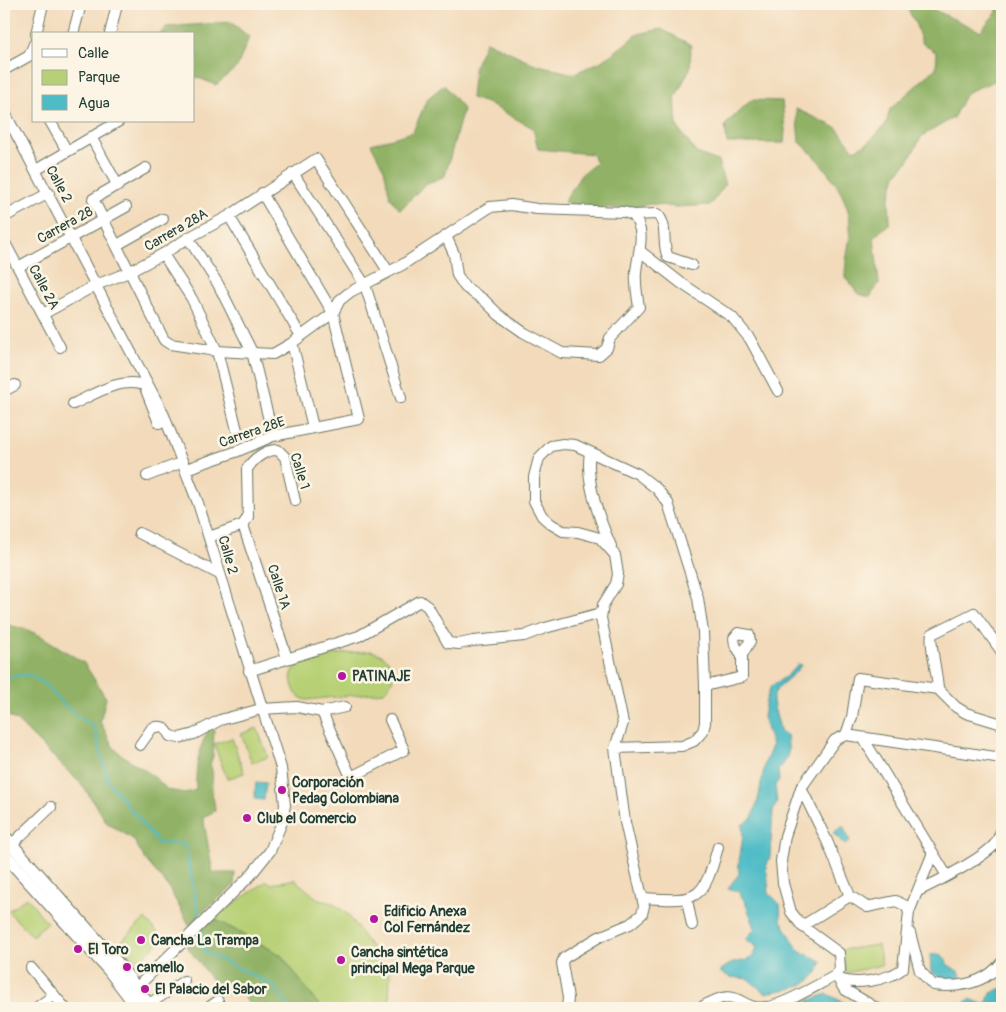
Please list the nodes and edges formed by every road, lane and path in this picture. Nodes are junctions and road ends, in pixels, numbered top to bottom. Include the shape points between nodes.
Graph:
1 (43, 4) edge
2 (82, 4) edge
3 (117, 4) edge
4 (36, 32) edge
5 (74, 32) edge
6 (110, 32) edge
7 (32, 49) edge
8 (4, 70) edge
9 (4, 113) edge
10 (51, 122) edge
11 (117, 122) edge
12 (91, 137) junction
13 (67, 151) junction
14 (146, 168) dead end
15 (36, 170) junction
16 (293, 173) junction
17 (118, 186) junction
18 (49, 193) junction
19 (262, 193) junction
20 (126, 207) dead end
21 (633, 215) junction
22 (229, 216) junction
23 (4, 217) edge
24 (163, 219) dead end
25 (103, 220) junction
26 (446, 236) junction
27 (71, 237) junction
28 (188, 238) junction
29 (4, 241) edge
30 (117, 245) junction
31 (640, 250) junction
32 (163, 254) junction
33 (692, 265) dead end
34 (18, 267) junction
35 (388, 271) junction
36 (129, 272) junction
37 (96, 285) junction
38 (365, 285) junction
39 (333, 313) junction
40 (42, 314) junction
41 (297, 340) junction
42 (60, 347) dead end
43 (217, 350) junction
44 (252, 352) junction
45 (15, 385) dead end
46 (4, 391) edge
47 (778, 391) dead end
48 (402, 398) dead end
49 (73, 404) dead end
50 (162, 416) junction
51 (313, 427) junction
52 (237, 430) dead end
53 (273, 436) junction
54 (590, 453) junction
55 (184, 465) junction
56 (147, 476) dead end
57 (295, 501) dead end
58 (243, 526) junction
59 (140, 533) dead end
60 (209, 537) junction
61 (615, 555) junction
62 (219, 574) junction
63 (601, 613) junction
64 (1001, 650) edge
65 (742, 655) dead end
66 (287, 658) junction
67 (249, 670) junction
68 (705, 686) junction
69 (938, 689) junction
70 (345, 707) dead end
71 (261, 709) junction
72 (322, 712) junction
73 (390, 720) dead end
74 (1002, 724) edge
75 (846, 735) junction
76 (863, 738) junction
77 (140, 745) dead end
78 (615, 748) junction
79 (1002, 758) edge
80 (801, 788) junction
81 (51, 807) dead end
82 (1002, 826) edge
83 (6, 845) edge
84 (718, 847) dead end
85 (932, 855) junction
86 (947, 876) junction
87 (918, 892) junction
88 (850, 896) junction
89 (642, 898) junction
90 (687, 900) junction
91 (909, 912) junction
92 (692, 925) dead end
93 (802, 926) junction
94 (907, 928) junction
95 (1002, 962) edge
96 (31, 968) dead end
97 (836, 978) junction
98 (184, 981) dead end
99 (137, 987) junction
100 (54, 995) junction
101 (218, 1001) dead end
102 (146, 1007) edge
103 (36, 1008) edge
104 (65, 1008) edge
105 (208, 1008) edge
106 (567, 1008) edge
107 (700, 1008) edge
108 (876, 1008) edge

1 - 4 street
2 - 5 street
3 - 6 street
7 - 8 street via 29,56
9 - 15 street, Calle 2
10 - 13 street
11 - 12 street
12 - 13 street
12 - 17 street
13 - 15 street
14 - 17 street
15 - 18 street, Calle 2
16 - 19 street, Carrera 28A
16 - 35 street, Carrera 28A via 316,159
16 - 38 street
17 - 25 street via 93,200
18 - 23 street
18 - 27 street, Calle 2
19 - 22 street, Carrera 28A
19 - 39 street
20 - 25 street, Carrera 28
21 - 26 street via 511,205 490,207
21 - 31 street via 642,233
21 - 33 street via 657,214 662,218 668,257
22 - 28 street, Carrera 28A
22 - 41 street
24 - 30 street
25 - 27 street, Carrera 28
25 - 30 street
26 - 31 street via 454,254 457,275 465,287 499,316 562,353 599,355 639,307 636,286
26 - 35 street
27 - 34 street, Carrera 28
27 - 37 street, Calle 2
28 - 32 street, Carrera 28A
28 - 44 street via 218,284
29 - 34 street, Calle 2A
30 - 36 street
31 - 47 street via 681,283 732,317 750,339
32 - 36 street, Carrera 28A
32 - 43 street via 192,299
34 - 40 street, Calle 2A
35 - 38 street
36 - 37 street, Carrera 28A
36 - 43 street via 167,343
37 - 40 street, Carrera 28A
37 - 50 street, Calle 2
38 - 39 street via 340,300
38 - 48 street
39 - 41 street
39 - 51 street, Carrera 28E via 359,419
40 - 42 street, Calle 2A
41 - 44 street via 273,354
41 - 51 street
43 - 44 street
43 - 52 street
44 - 53 street
45 - 46 street
49 - 50 street via 121,383 132,382 144,386
50 - 55 street, Calle 2
51 - 53 street, Carrera 28E
53 - 55 street, Carrera 28E via 238,452
54 - 61 street via 588,464 598,509
54 - 61 street via 575,445 562,444 545,451 539,458 534,477 534,501 551,524 600,538
54 - 68 street via 638,474 668,503 698,598
55 - 56 street, Carrera 28E
55 - 60 street, Calle 2
57 - 58 street, Calle 1 via 285,457 278,450 266,452 247,469 248,517
58 - 60 street
58 - 66 street, Calle 1A
59 - 62 street
60 - 62 street, Calle 2
61 - 63 street via 616,584
62 - 67 street, Calle 2
63 - 66 street via 524,636 459,644 448,643 428,607 420,601 360,636
63 - 78 street via 623,723
64 - 69 street via 974,613 932,634 930,642 937,665
65 - 68 street via 742,677
66 - 67 street
67 - 71 street, Calle 2
68 - 78 street via 705,722 703,731 694,741 671,748
69 - 74 street via 966,713
69 - 75 street via 858,678
70 - 72 street
71 - 72 street via 297,707
71 - 77 street via 220,720 179,738 170,736 160,725 152,728
71 - 99 street, Calle 2 via 281,768 285,791 282,822 273,844 258,866 222,904
72 - 73 street via 351,777 404,750
75 - 76 street
75 - 80 street via 835,740
76 - 79 street
76 - 85 street
78 - 89 street via 625,822
80 - 88 street
80 - 93 street via 785,836 781,861 783,883 792,912
81 - 83 street
82 - 86 street via 994,844
83 - 99 main road
83 - 102 main road via 108,970
84 - 90 street via 710,877 697,894
85 - 86 street
85 - 87 street
86 - 87 street
87 - 91 street
88 - 91 street via 867,907 896,901 906,906
88 - 93 street
89 - 90 street
89 - 106 street via 642,914 636,920 598,937 564,958
90 - 92 street
91 - 94 street
93 - 97 street via 839,954 840,970
94 - 95 street via 920,971 933,986 955,987 972,982 991,973
94 - 97 street via 906,962 899,973 882,980
96 - 100 street
97 - 107 street via 778,1005 755,1007 731,996 716,998
97 - 108 street via 844,989
98 - 102 street
99 - 102 main road
100 - 103 street
100 - 104 street
101 - 105 street

